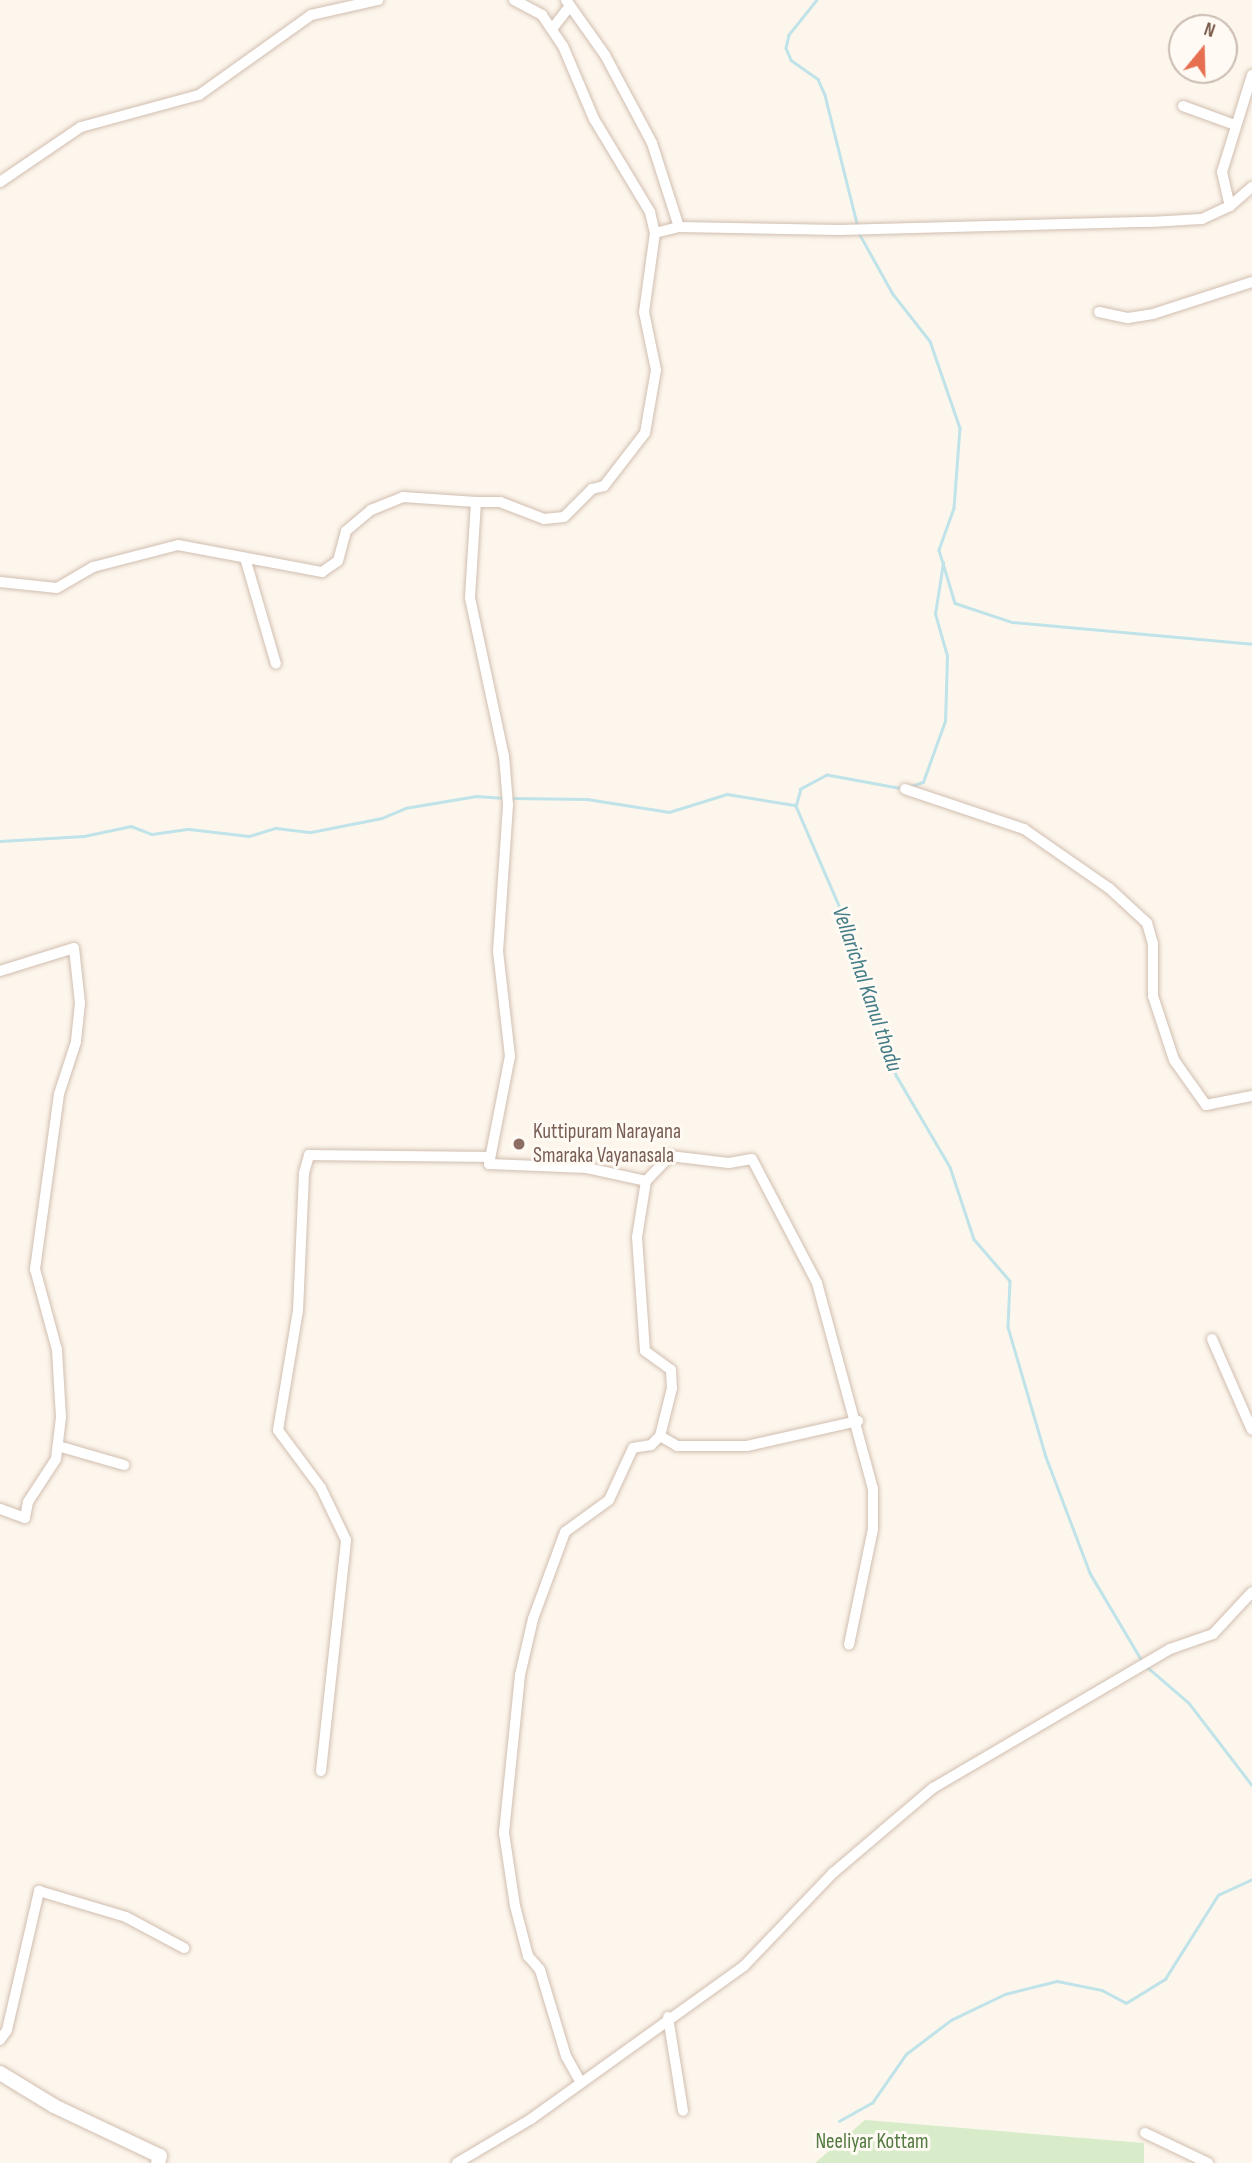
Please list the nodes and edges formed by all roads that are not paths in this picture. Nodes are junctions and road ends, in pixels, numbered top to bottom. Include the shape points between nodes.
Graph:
1 (378, 0) edge
2 (514, 0) edge
3 (568, 3) edge
4 (552, 29) junction
5 (1252, 75) edge
6 (1183, 106) dead end
7 (1235, 125) junction
8 (0, 182) edge
9 (1252, 187) edge
10 (1230, 205) junction
11 (680, 227) junction
12 (655, 233) junction
13 (1252, 282) edge
14 (1099, 312) dead end
15 (476, 502) junction
16 (245, 558) junction
17 (0, 582) edge
18 (276, 664) dead end
19 (905, 789) dead end
20 (0, 971) edge
21 (1252, 1096) edge
22 (489, 1157) junction
23 (646, 1181) junction
24 (1212, 1339) dead end
25 (858, 1421) junction
26 (1252, 1430) edge
27 (660, 1436) junction
28 (58, 1446) junction
29 (124, 1465) dead end
30 (0, 1509) edge
31 (1252, 1592) edge
32 (849, 1645) dead end
33 (321, 1770) dead end
34 (184, 1948) dead end
35 (668, 2017) junction
36 (0, 2040) edge
37 (0, 2073) edge
38 (578, 2083) junction
39 (683, 2111) dead end
40 (1145, 2133) dead end
41 (158, 2163) edge
42 (457, 2163) edge
43 (1208, 2163) edge

1 - 8 street via 311,15 199,95 81,127
2 - 4 street via 542,15
3 - 4 street
3 - 11 street via 605,55 652,143
4 - 12 street via 589,99 594,119 650,212
5 - 7 street
6 - 7 street
7 - 10 street via 1222,172
9 - 10 street
10 - 11 street via 1189,220 865,230
11 - 12 street
12 - 15 street via 644,312 656,370 645,433 604,486 592,489 564,517 544,519 500,502
13 - 14 street via 1140,316
15 - 16 street via 403,497 371,510 346,531 338,561 322,572
15 - 22 street via 471,598 508,804 498,951 510,1056
16 - 17 street via 178,545 93,567 57,588
16 - 18 street
19 - 21 street via 1024,830 1109,888 1147,923 1153,944 1153,996 1174,1060 1206,1105
20 - 28 street via 74,948 80,1003 76,1041 59,1094 36,1269 57,1350
22 - 23 street via 489,1164 587,1168
22 - 33 street via 309,1155 304,1173 298,1311 278,1430 321,1488 346,1539
23 - 25 street via 670,1156 729,1163 752,1159 760,1165 817,1283
23 - 27 street via 637,1237 645,1351 671,1370 672,1388
24 - 26 street
25 - 27 street via 747,1446 677,1446
25 - 32 street via 873,1489 873,1529
27 - 38 street via 651,1445 633,1448 609,1500 565,1532 533,1619 520,1675 504,1833 528,1956 540,1970
28 - 29 street
28 - 30 street via 25,1518
31 - 35 street via 1213,1634 1154,1658 933,1788 833,1873 744,1966
34 - 36 street via 127,1917 39,1891 7,2030
35 - 38 street
35 - 39 street
37 - 41 main road via 54,2106 160,2156
38 - 42 street
40 - 43 street

